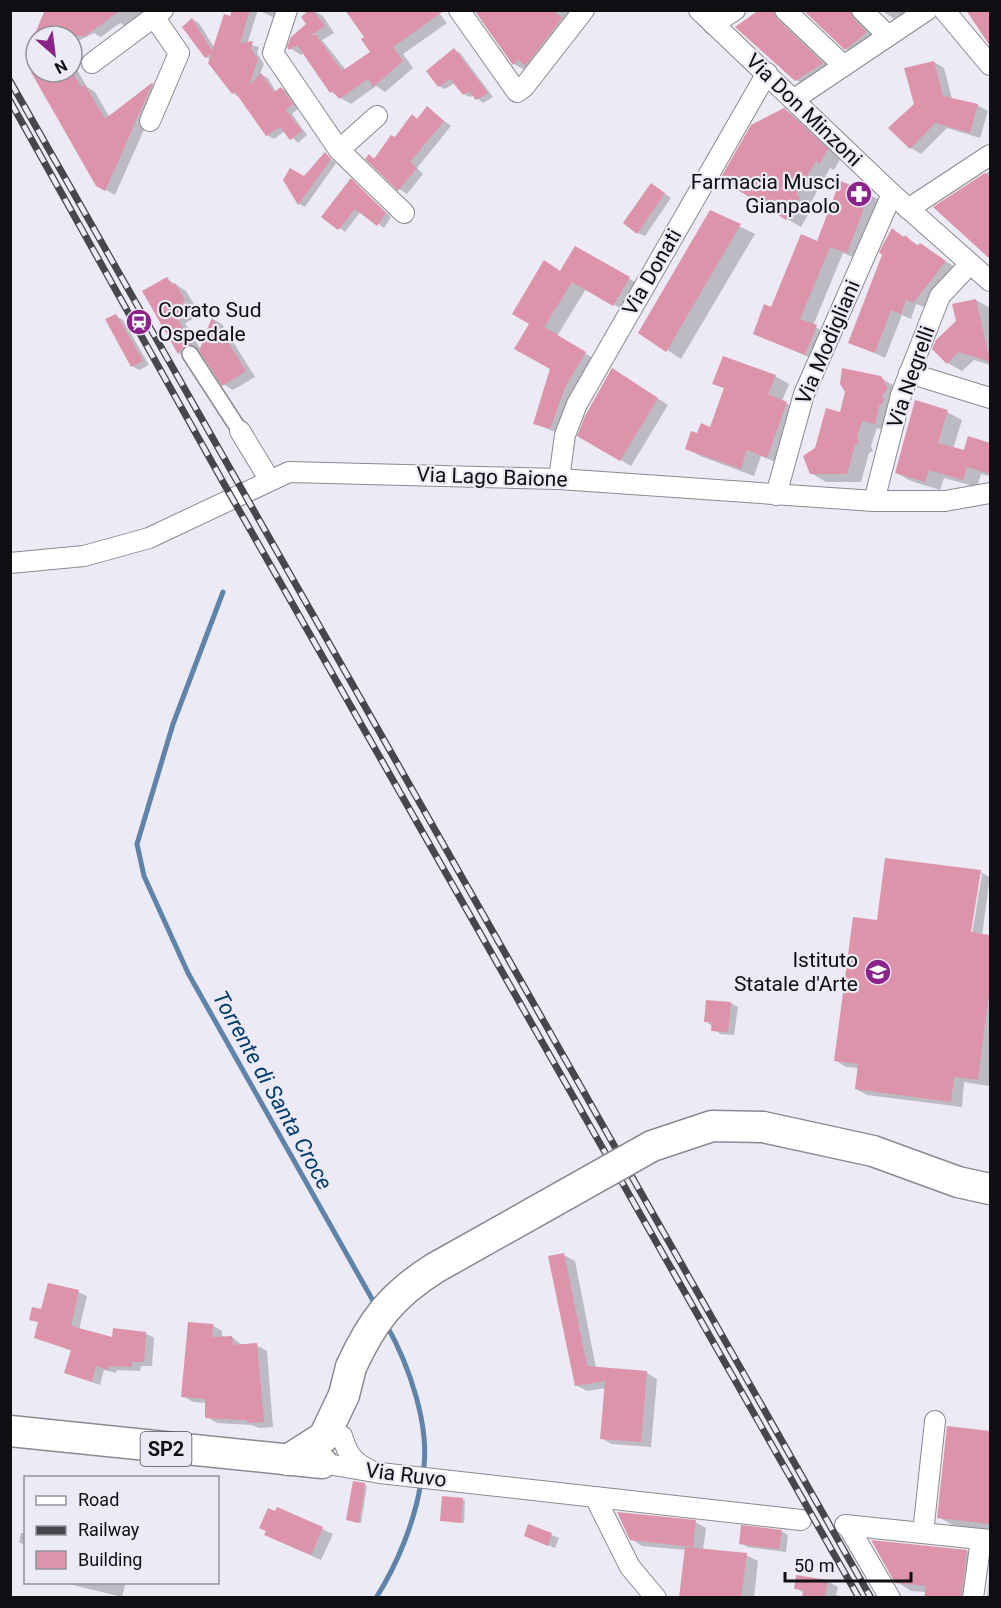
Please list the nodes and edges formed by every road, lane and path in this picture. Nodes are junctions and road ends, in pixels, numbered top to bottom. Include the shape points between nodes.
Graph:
1 (287, 10) edge
2 (459, 10) edge
3 (584, 10) edge
4 (735, 10) edge
5 (785, 10) edge
6 (862, 10) edge
7 (927, 10) edge
8 (944, 10) edge
9 (158, 14) edge
10 (706, 17) edge
11 (888, 36) junction
12 (92, 63) dead end
13 (990, 65) edge
14 (844, 66) junction
15 (767, 74) junction
16 (793, 100) junction
17 (377, 116) dead end
18 (150, 121) dead end
19 (339, 150) junction
20 (989, 159) edge
21 (892, 194) junction
22 (908, 209) junction
23 (404, 213) dead end
24 (983, 273) edge
25 (190, 354) dead end
26 (909, 373) junction
27 (990, 398) edge
28 (240, 431) joint
29 (269, 479) junction
30 (559, 479) junction
31 (990, 493) edge
32 (776, 495) junction
33 (874, 501) junction
34 (10, 563) edge
35 (958, 1182) junction
36 (990, 1190) edge
37 (990, 1204) edge
38 (935, 1421) dead end
39 (10, 1431) edge
40 (329, 1445) junction
41 (377, 1472) junction
42 (595, 1497) junction
43 (801, 1520) dead end
44 (923, 1533) junction
45 (986, 1539) edge
46 (656, 1598) edge
47 (890, 1598) edge
48 (973, 1598) edge

1 - 19 street via 273,53
2 - 3 street via 517,92
4 - 10 street
5 - 14 street
6 - 11 street
7 - 11 street
8 - 13 street
9 - 12 street
9 - 18 street via 179,53
10 - 15 street, Via Don Minzoni
11 - 14 street
14 - 16 street
15 - 16 street, Via Don Minzoni
15 - 30 street, Via Donati via 578,404 566,435
16 - 21 street, Via Don Minzoni
17 - 19 street
19 - 23 street
20 - 22 street
21 - 22 street, Via Don Minzoni
21 - 32 street, Via Modigliani via 804,394
22 - 24 street, Via Don Minzoni
24 - 26 street, Via Negrelli via 940,296
25 - 28 street
26 - 27 street
26 - 33 street, Via Negrelli
28 - 29 street
29 - 30 street, Via Lago Baione via 289,472
29 - 34 street, Via Lago Baione via 149,538 84,556
30 - 32 street, Via Lago Baione
31 - 33 street, Via Lago Baione via 945,501
32 - 33 street, Via Lago Baione
35 - 36 main road
35 - 37 main road
35 - 40 main road, bridge via 873,1151 764,1127 712,1126 659,1143 435,1268 389,1303 361,1344
38 - 44 street
39 - 40 main road, Via Ruvo / SP2 via 288,1460
40 - 41 street, Via Ruvo
40 - 41 street via 347,1451 356,1464
41 - 42 street, Via Ruvo
42 - 43 street, Via Ruvo
42 - 46 street via 630,1567
44 - 45 street
44 - 47 street via 847,1525
45 - 48 street

